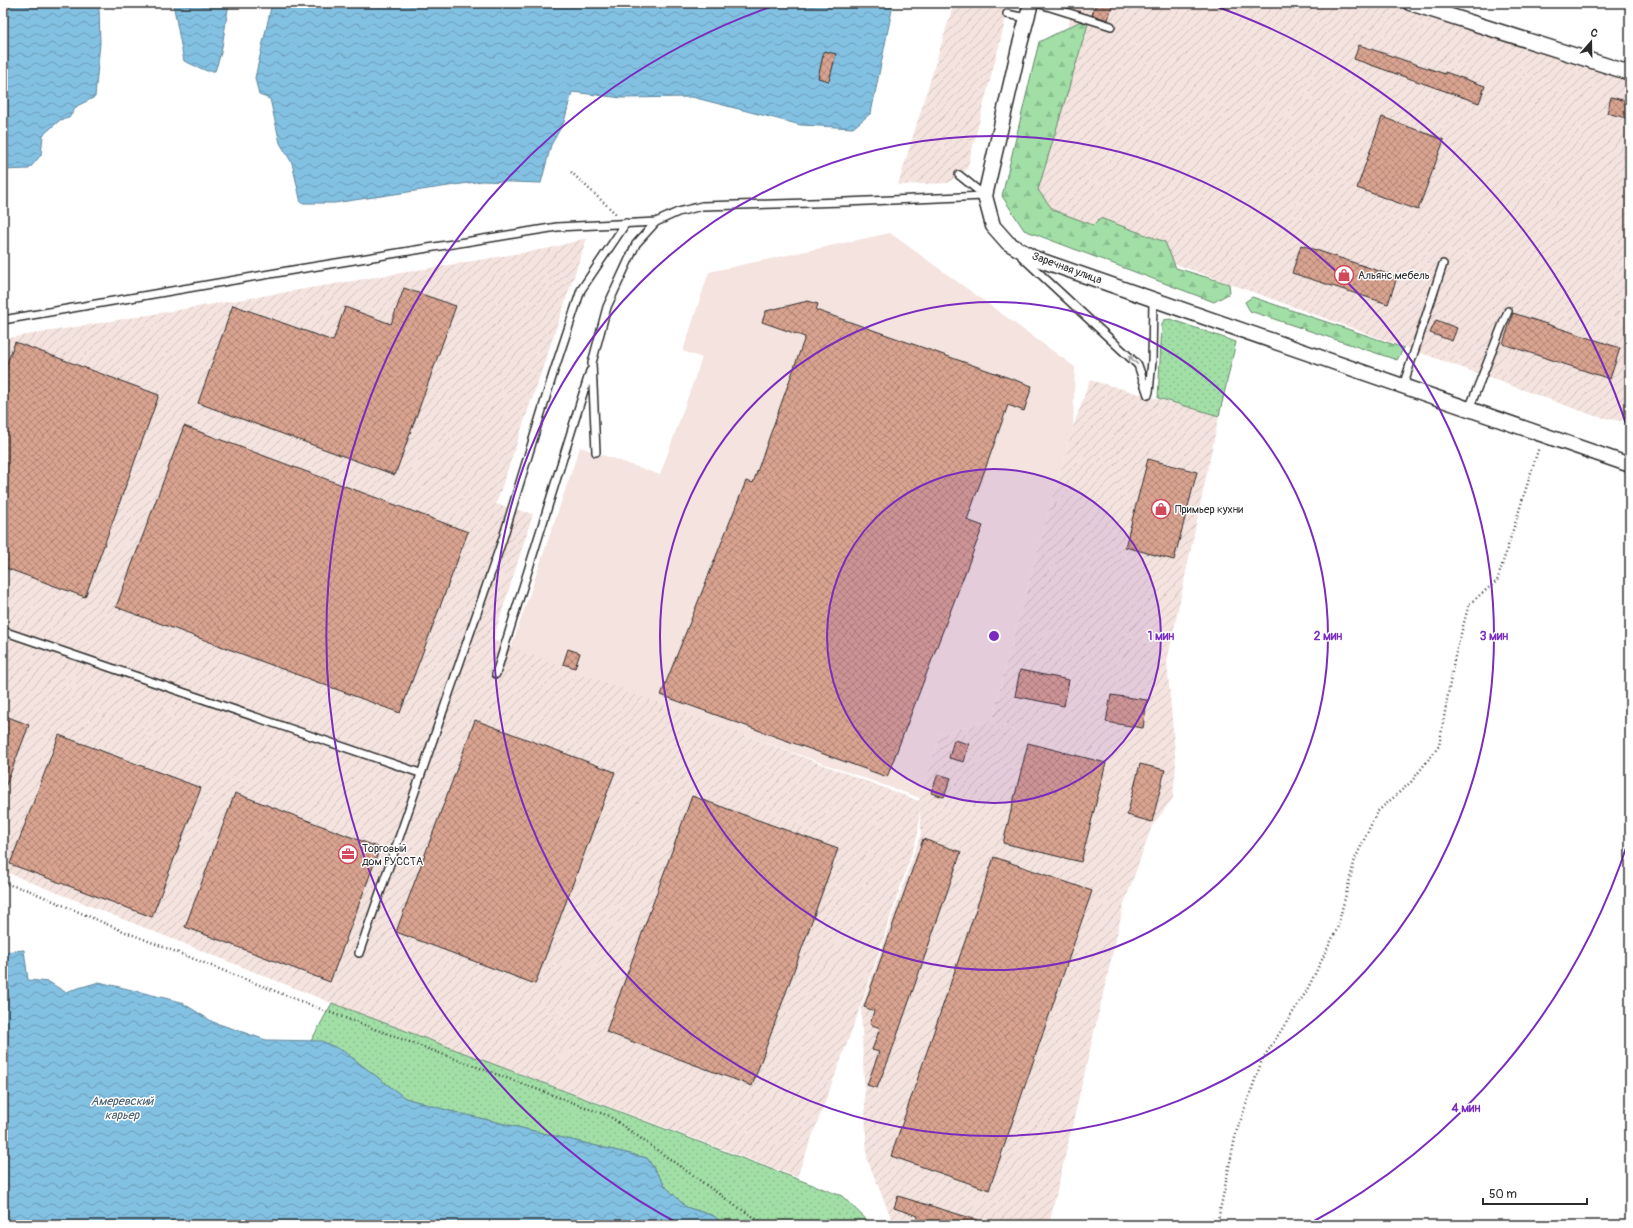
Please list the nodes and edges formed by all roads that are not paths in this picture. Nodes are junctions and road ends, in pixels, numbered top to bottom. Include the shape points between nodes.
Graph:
1 (1031, 3) edge
2 (1037, 3) edge
3 (1410, 3) edge
4 (1007, 14) dead end
5 (1027, 18) junction
6 (1112, 26) dead end
7 (1630, 73) edge
8 (959, 175) dead end
9 (985, 196) junction
10 (656, 222) junction
11 (626, 223) junction
12 (1008, 243) junction
13 (1444, 264) dead end
14 (1153, 300) junction
15 (1508, 311) dead end
16 (3, 320) edge
17 (592, 363) junction
18 (1403, 386) junction
19 (1469, 409) junction
20 (596, 452) dead end
21 (1630, 465) edge
22 (3, 631) edge
23 (496, 674) dead end
24 (420, 774) junction
25 (359, 953) dead end

1 - 5 street, Заречная улица
2 - 6 lane
3 - 7 street
4 - 5 lane
5 - 9 street, Заречная улица
8 - 9 lane
9 - 10 lane via 702,206 678,212
9 - 12 street, Заречная улица via 993,226
10 - 11 lane
10 - 17 lane via 636,244 608,307
11 - 16 lane via 549,228
11 - 24 lane via 581,290 503,538
12 - 14 street, Заречная улица via 1034,258
14 -> 12 lane via 1152,361 1148,395 1138,365
13 - 18 lane
14 - 18 street, Заречная улица
15 - 19 lane
17 - 20 lane
17 - 23 lane
18 - 19 street, Заречная улица
19 - 21 street, Заречная улица
22 - 24 lane
24 - 25 lane

